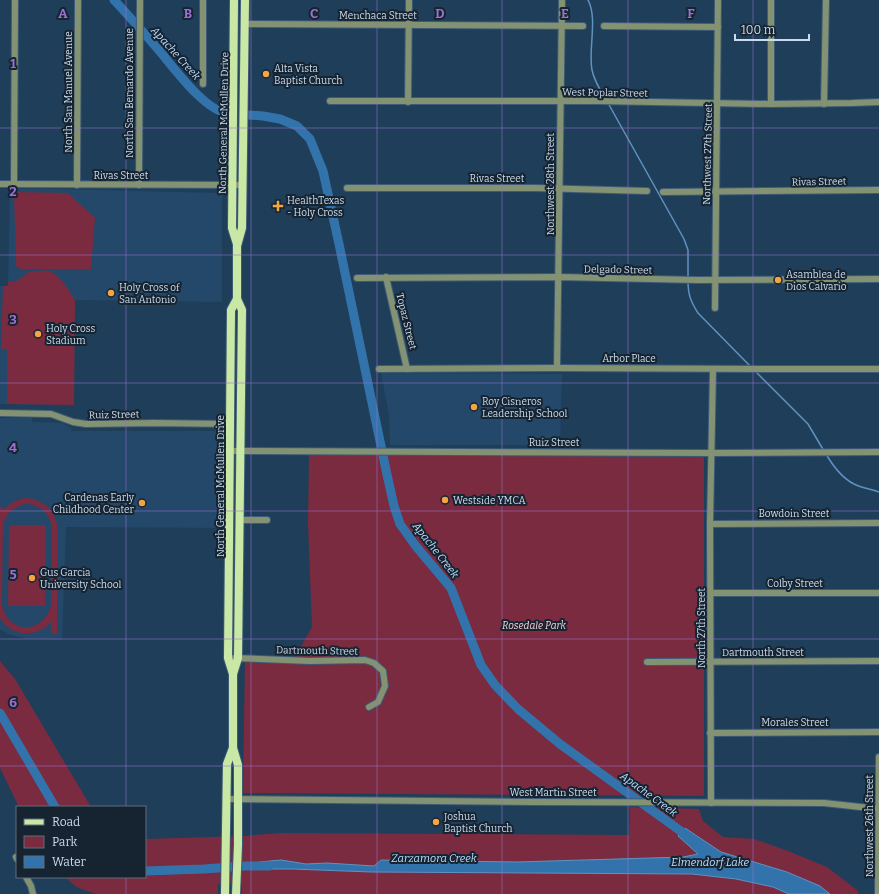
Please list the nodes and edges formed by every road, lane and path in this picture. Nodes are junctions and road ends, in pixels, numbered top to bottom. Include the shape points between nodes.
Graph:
1 (15, 0) edge
2 (78, 0) edge
3 (140, 0) edge
4 (203, 0) edge
5 (234, 0) edge
6 (245, 0) edge
7 (409, 0) edge
8 (562, 0) edge
9 (718, 0) edge
10 (771, 0) edge
11 (826, 0) edge
12 (245, 24) junction
13 (408, 26) junction
14 (562, 26) junction
15 (583, 26) dead end
16 (604, 26) dead end
17 (718, 27) junction
18 (203, 84) dead end
19 (330, 101) dead end
20 (561, 101) junction
21 (408, 102) junction
22 (879, 102) edge
23 (717, 103) junction
24 (771, 104) junction
25 (824, 104) junction
26 (0, 184) edge
27 (14, 184) junction
28 (77, 185) junction
29 (139, 185) junction
30 (232, 185) junction
31 (243, 185) junction
32 (347, 188) dead end
33 (560, 189) junction
34 (879, 190) edge
35 (647, 191) dead end
36 (663, 192) dead end
37 (716, 192) junction
38 (237, 246) junction
39 (386, 277) junction
40 (559, 277) junction
41 (357, 278) dead end
42 (879, 279) edge
43 (715, 280) junction
44 (237, 299) junction
45 (715, 308) dead end
46 (558, 368) junction
47 (379, 369) dead end
48 (407, 369) junction
49 (713, 369) junction
50 (879, 369) edge
51 (0, 413) edge
52 (230, 424) junction
53 (230, 451) junction
54 (240, 451) junction
55 (879, 452) edge
56 (712, 454) junction
57 (229, 516) junction
58 (240, 520) junction
59 (267, 520) dead end
60 (879, 523) edge
61 (710, 524) junction
62 (711, 593) junction
63 (879, 593) edge
64 (239, 604) junction
65 (228, 658) junction
66 (238, 658) junction
67 (879, 661) edge
68 (647, 662) dead end
69 (711, 662) junction
70 (233, 674) junction
71 (369, 708) dead end
72 (879, 732) edge
73 (710, 733) junction
74 (233, 748) junction
75 (879, 757) edge
76 (226, 799) junction
77 (238, 800) junction
78 (711, 803) junction
79 (879, 809) edge
80 (27, 878) edge
81 (225, 890) edge
82 (237, 890) edge
83 (33, 894) edge
84 (878, 894) edge

1 - 27 street
2 - 28 street, North San Manuel Avenue
3 - 29 street, North San Bernardo Avenue
4 - 18 street
5 - 30 main road, North General McMullen Drive
6 - 12 main road, North General McMullen Drive
7 - 13 street
8 - 14 street, Northwest 28th Street
9 - 17 street, Northwest 27th Street
10 - 24 street
11 - 25 street
12 - 13 street, Menchaca Street
12 - 31 main road, North General McMullen Drive
13 - 14 street, Menchaca Street
13 - 21 street
14 - 15 street, Menchaca Street
14 - 20 street, Northwest 28th Street
16 - 17 street
17 - 23 street, Northwest 27th Street
19 - 21 street, West Poplar Street
20 - 21 street, West Poplar Street
20 - 23 street, West Poplar Street
20 - 33 street, Northwest 28th Street
22 - 25 street, West Poplar Street
23 - 24 street, West Poplar Street
23 - 37 street, Northwest 27th Street
24 - 25 street, West Poplar Street
26 - 27 street, Rivas Street
27 - 28 street, Rivas Street
28 - 29 street, Rivas Street
29 - 30 street, Rivas Street
30 - 31 street, Rivas Street
30 - 38 main road, North General McMullen Drive via 232,228
31 - 38 main road, North General McMullen Drive via 242,228
32 - 33 street, Rivas Street
33 - 35 street, Rivas Street
33 - 40 street, Northwest 28th Street
34 - 37 street, Rivas Street
36 - 37 street, Rivas Street
37 - 43 street, Northwest 27th Street
38 - 44 main road, North General McMullen Drive
39 - 40 street, Delgado Street
39 - 41 street, Delgado Street
39 - 48 street, Topaz Street
40 - 43 street, Delgado Street
40 - 46 street, Northwest 28th Street
42 - 43 street, Delgado Street
43 - 45 street, Northwest 27th Street
44 - 52 main road, North General McMullen Drive via 231,310
44 - 54 main road, North General McMullen Drive via 242,310
46 - 48 street, Arbor Place
46 - 49 street, Arbor Place
47 - 48 street, Arbor Place
49 - 50 street, Arbor Place
49 - 56 street
51 - 52 street, Ruiz Street via 51,414 86,424
52 - 53 main road, North General McMullen Drive
53 - 54 street, Ruiz Street
53 - 57 main road, North General McMullen Drive
54 - 56 street, Ruiz Street
54 - 58 main road, North General McMullen Drive
55 - 56 street, Ruiz Street
56 - 61 street, North 27th Street
57 - 64 main road via 234,519 234,588
57 - 65 main road, North General McMullen Drive
58 - 59 street
58 - 64 main road, North General McMullen Drive
60 - 61 street, Bowdoin Street
61 - 62 street, North 27th Street
62 - 63 street, Colby Street
62 - 69 street, North 27th Street
64 - 66 main road, North General McMullen Drive
65 - 66 street, Dartmouth Street
65 - 70 main road, North General McMullen Drive
66 - 70 main road, North General McMullen Drive
66 - 71 street, Dartmouth Street via 364,660 374,663 383,671 385,686 378,702
67 - 69 street, Dartmouth Street
68 - 69 street, Dartmouth Street
69 - 73 street, North 27th Street
70 - 74 main road, North General McMullen Drive
72 - 73 street, Morales Street
73 - 78 street, North 27th Street
74 - 76 main road, North General McMullen Drive via 228,764
74 - 77 main road, North General McMullen Drive via 238,765
75 - 79 street, Northwest 26th Street
76 - 77 street, West Martin Street
76 - 81 main road, North General McMullen Drive
77 - 78 street, West Martin Street
77 - 82 main road, North General McMullen Drive
78 - 79 street, West Martin Street via 824,803
79 - 84 street, Northwest 26th Street
80 - 83 street

